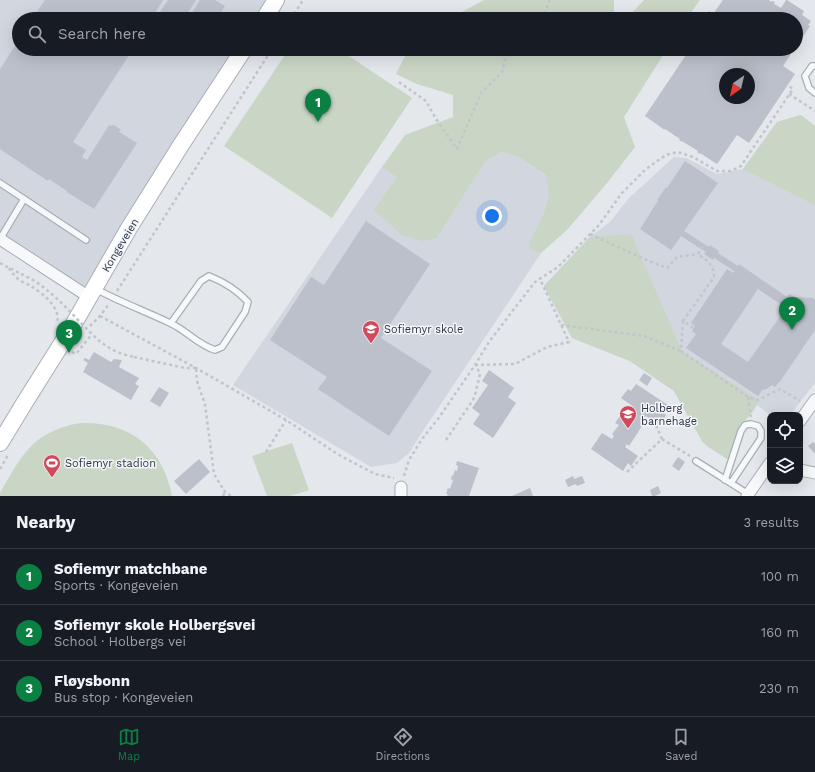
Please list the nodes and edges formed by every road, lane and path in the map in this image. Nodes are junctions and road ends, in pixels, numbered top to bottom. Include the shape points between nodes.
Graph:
1 (276, 0) edge
2 (303, 0) edge
3 (550, 0) edge
4 (268, 12) edge
5 (295, 12) edge
6 (545, 12) edge
7 (240, 56) edge
8 (268, 56) edge
9 (507, 56) edge
10 (815, 66) edge
11 (399, 82) dead end
12 (787, 85) dead end
13 (815, 93) edge
14 (789, 94) junction
15 (815, 111) edge
16 (0, 183) edge
17 (24, 199) junction
18 (590, 234) junction
19 (0, 239) edge
20 (86, 240) dead end
21 (703, 246) dead end
22 (698, 254) junction
23 (0, 263) edge
24 (9, 268) junction
25 (540, 279) junction
26 (91, 293) junction
27 (112, 298) junction
28 (683, 321) junction
29 (171, 323) junction
30 (561, 326) junction
31 (56, 327) dead end
32 (694, 328) dead end
33 (92, 334) junction
34 (681, 351) junction
35 (72, 352) dead end
36 (475, 365) junction
37 (196, 368) junction
38 (748, 398) junction
39 (812, 403) edge
40 (803, 416) edge
41 (286, 420) junction
42 (751, 424) junction
43 (656, 425) dead end
44 (662, 439) junction
45 (446, 440) dead end
46 (0, 444) edge
47 (266, 452) dead end
48 (696, 461) joint
49 (767, 467) edge
50 (803, 471) edge
51 (627, 472) dead end
52 (815, 473) edge
53 (725, 480) junction
54 (731, 483) junction
55 (402, 488) edge
56 (225, 492) junction
57 (747, 495) edge
58 (222, 496) edge
59 (231, 496) edge

1 - 4 main road
2 - 5 path
3 - 6 path
7 - 26 main road, Kongeveien
8 - 27 path
9 - 11 path via 502,72 481,93 457,149 426,102
10 - 13 lane via 812,66 805,76 809,88
12 - 14 path via 793,89
14 - 15 path
14 - 18 path via 741,166 731,171 717,172 693,157 678,152 666,155 646,169 622,193
16 - 17 lane
17 - 19 lane
17 - 20 lane
18 - 22 path via 667,268 677,257
18 - 25 path via 558,267
19 - 26 street
21 - 22 path
22 - 28 path via 711,264 714,277
23 - 24 path
24 - 31 path via 17,278 50,302 58,315
24 - 33 path, bridge via 44,287
25 - 30 path
25 - 36 path via 489,342
26 - 27 lane
26 - 46 main road, Kongeveien
27 - 29 lane
27 - 37 path via 100,316
28 - 32 path
28 - 34 path
29 - 29 lane via 215,350 222,347 245,312 248,302 210,276 201,281
30 - 34 path via 644,336
30 - 36 path via 569,342 547,347 515,364
33 - 35 path via 76,354
33 - 37 path, bridge via 121,354
34 - 38 path
36 - 45 path via 480,374 475,395
36 - 55 path via 409,460
37 - 41 path
37 - 56 path via 197,381 205,404 214,474
38 - 39 path via 758,400 780,389
38 - 42 path
39 - 40 street
41 - 47 path
41 - 55 path via 339,455
42 - 53 lane via 745,425 741,431
42 - 54 lane via 758,426 761,438
43 - 44 path
44 - 48 path
44 - 51 path
48 - 53 lane
49 - 57 street
50 - 52 street
53 - 54 lane
54 - 57 lane
56 - 58 path
56 - 59 path

